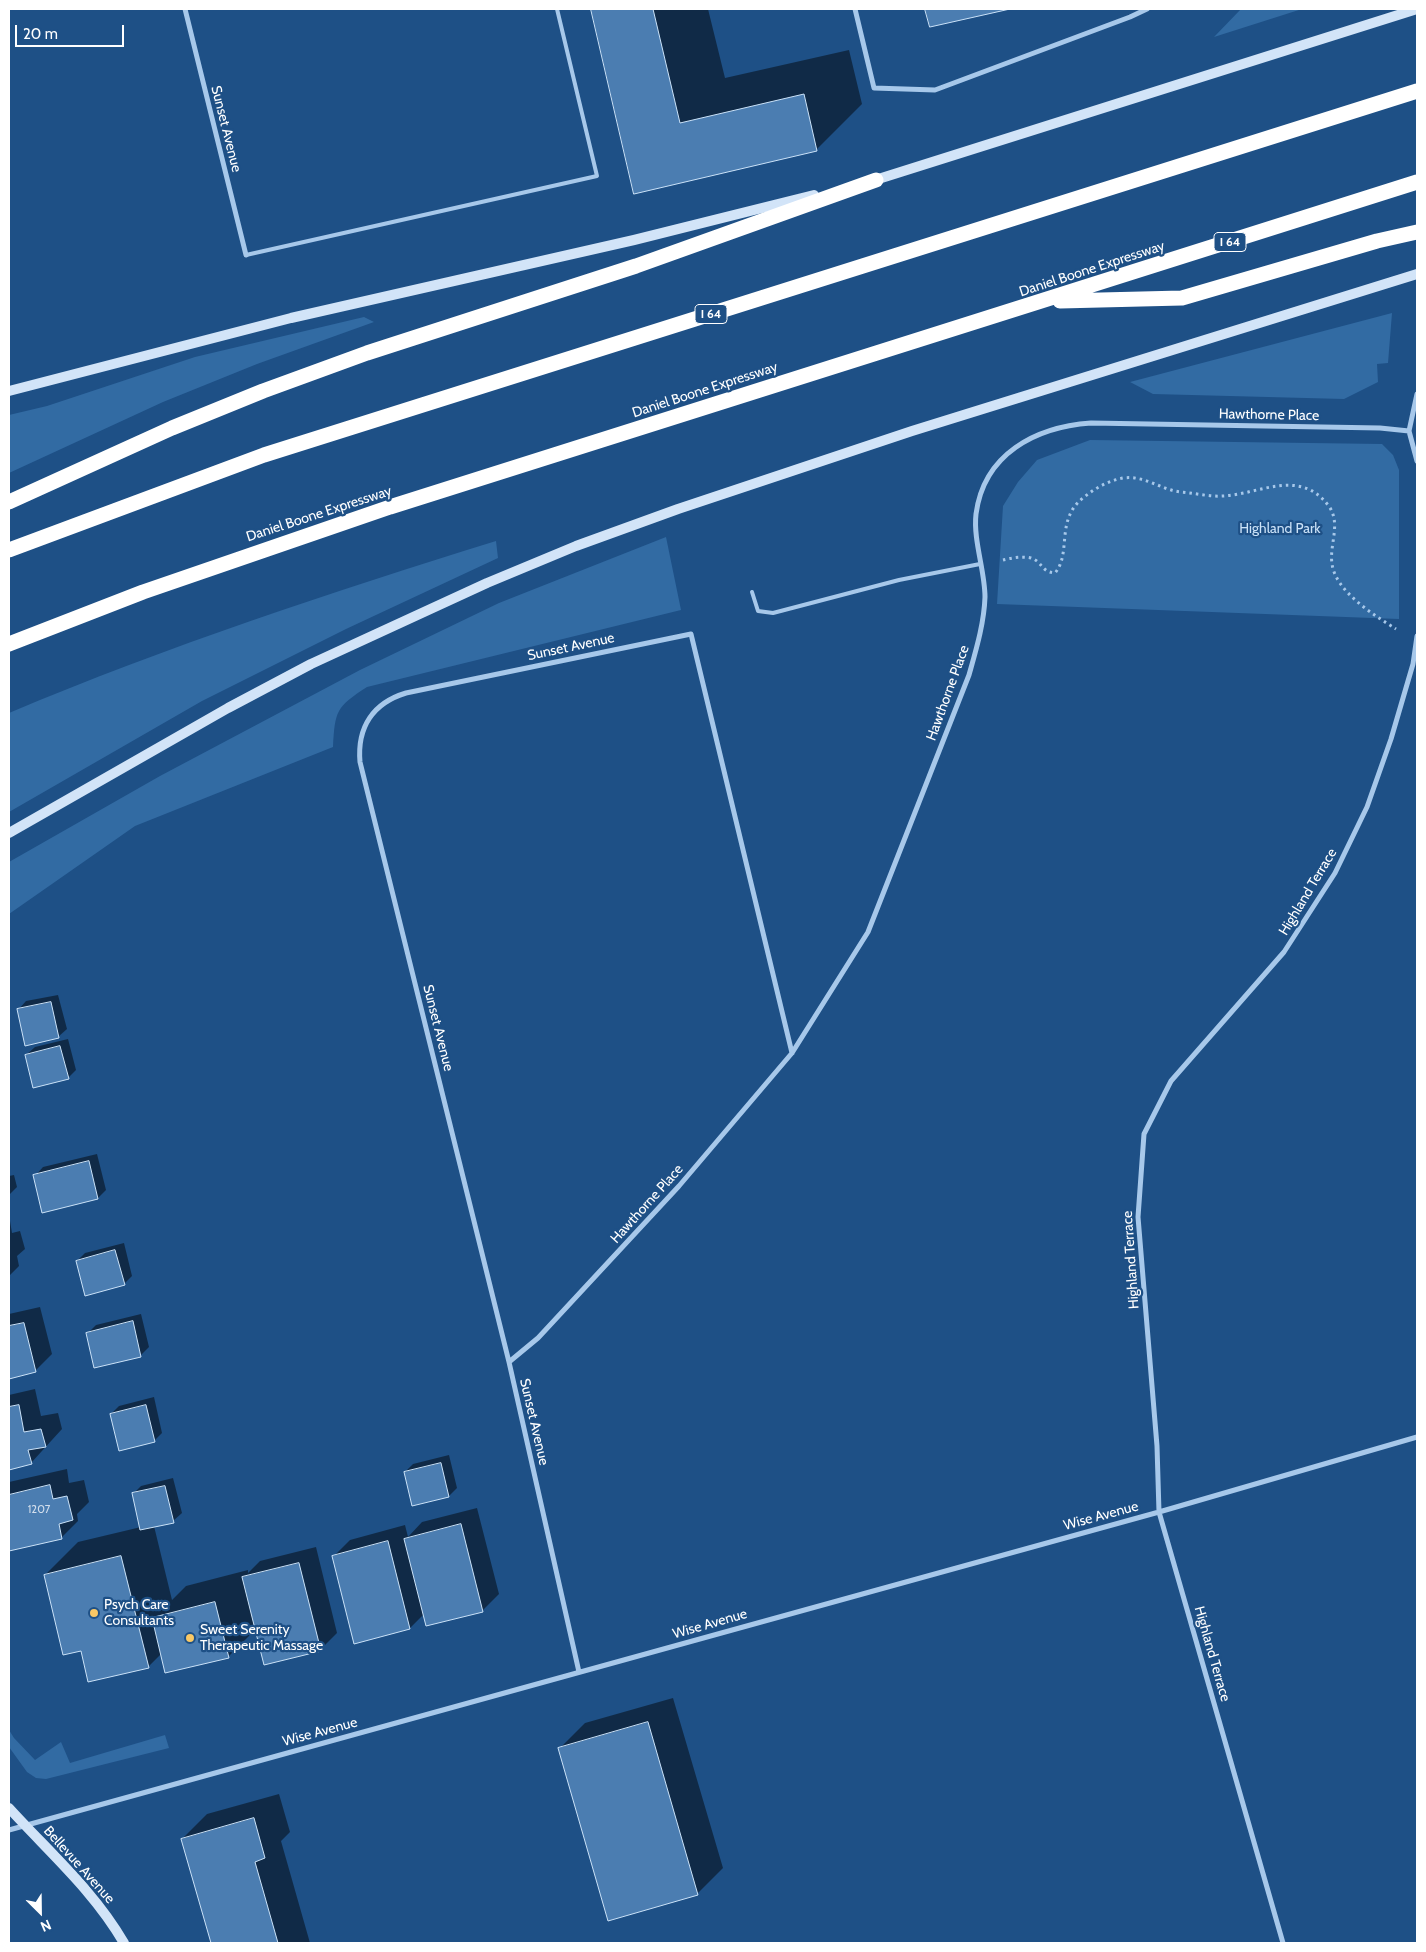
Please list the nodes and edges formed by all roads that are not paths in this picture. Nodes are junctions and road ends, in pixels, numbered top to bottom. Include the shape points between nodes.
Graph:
1 (185, 9) edge
2 (557, 9) edge
3 (855, 9) edge
4 (1147, 9) edge
5 (1417, 9) edge
6 (1417, 91) edge
7 (876, 180) junction
8 (1417, 182) edge
9 (1417, 232) edge
10 (246, 255) joint
11 (1417, 274) edge
12 (1043, 301) junction
13 (9, 391) edge
14 (1417, 394) edge
15 (1409, 431) junction
16 (1417, 462) edge
17 (9, 502) edge
18 (9, 550) edge
19 (980, 564) junction
20 (752, 592) dead end
21 (1417, 636) edge
22 (9, 644) edge
23 (9, 833) edge
24 (792, 1053) junction
25 (509, 1362) junction
26 (1417, 1437) edge
27 (1159, 1512) junction
28 (579, 1672) junction
29 (9, 1808) edge
30 (25, 1825) junction
31 (9, 1830) edge
32 (124, 1943) edge
33 (1283, 1943) edge

1 - 10 street, Sunset Avenue
2 - 10 lane via 597,176
3 - 4 street via 874,88 935,90
5 - 7 street
6 - 18 highway, I 64 via 264,455
7 - 13 street via 625,242 291,318
7 - 17 highway via 636,266 263,391 172,428
8 - 12 highway, Daniel Boone Expressway / I 64
9 - 12 highway via 1182,298
11 - 23 street via 912,431 576,546 311,664
12 - 22 highway, Daniel Boone Expressway / I 64 via 390,507 152,589
14 - 15 street
15 - 16 street
15 - 19 street, Hawthorne Place via 1066,425 1012,449 999,461 982,492 976,515
19 - 20 lane via 899,580 774,613 758,611
19 - 24 street, Hawthorne Place via 985,596 983,620 969,675 868,932
21 - 27 street, Highland Terrace via 1413,664 1391,739 1367,807 1335,874 1284,952 1171,1081 1144,1134 1138,1217 1157,1446
24 - 25 street, Hawthorne Place via 679,1186 538,1338
24 - 25 street, Sunset Avenue via 691,634 406,693 379,706 362,734 360,762
25 - 28 street, Sunset Avenue
26 - 27 street, Wise Avenue
27 - 28 street, Wise Avenue
27 - 33 street, Highland Terrace
28 - 30 street, Wise Avenue
29 - 30 street, Bellevue Avenue
30 - 31 street, Wise Avenue
30 - 32 street, Bellevue Avenue via 65,1865

